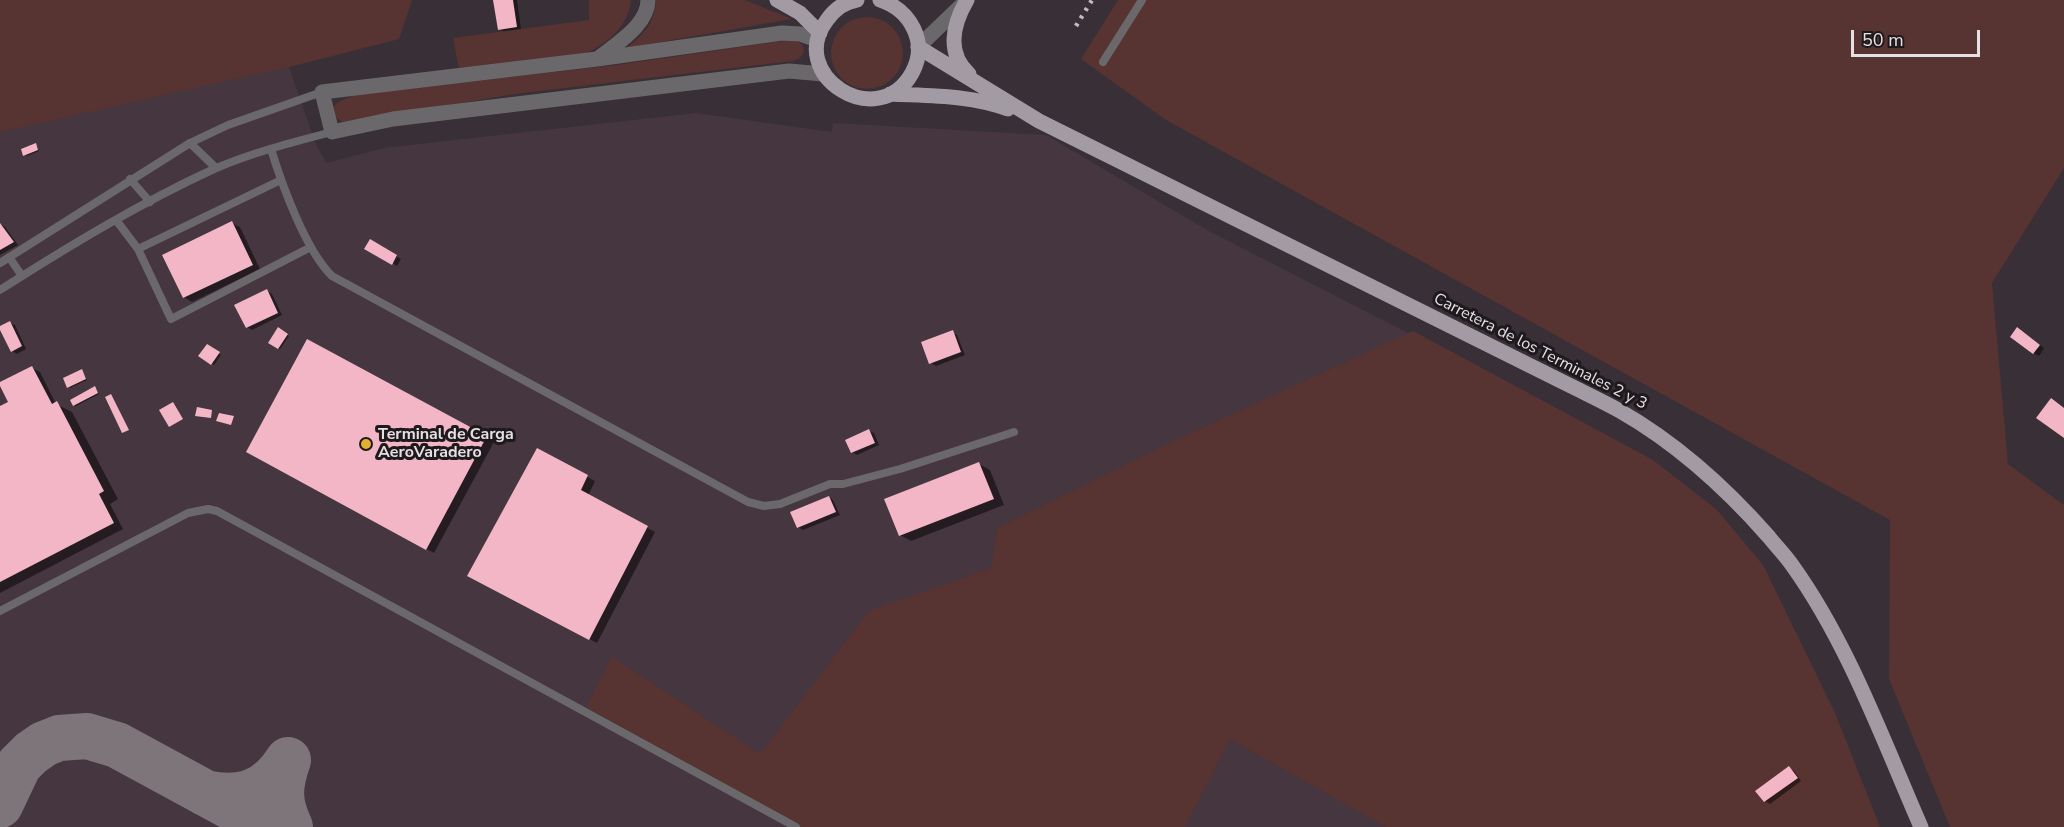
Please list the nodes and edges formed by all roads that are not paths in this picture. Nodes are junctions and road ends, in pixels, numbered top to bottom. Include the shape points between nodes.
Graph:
1 (648, 0) edge
2 (777, 0) edge
3 (851, 0) edge
4 (880, 0) edge
5 (967, 0) edge
6 (1142, 0) edge
7 (818, 37) junction
8 (918, 47) junction
9 (597, 59) junction
10 (1103, 62) dead end
11 (823, 74) junction
12 (980, 84) junction
13 (322, 92) junction
14 (890, 94) junction
15 (1039, 121) junction
16 (332, 132) junction
17 (190, 143) junction
18 (271, 149) junction
19 (216, 168) junction
20 (130, 179) junction
21 (280, 180) junction
22 (150, 202) junction
23 (116, 220) junction
24 (311, 247) junction
25 (138, 249) junction
26 (9, 257) junction
27 (0, 263) edge
28 (22, 276) junction
29 (0, 290) edge
30 (1014, 432) dead end
31 (0, 611) edge
32 (796, 827) edge
33 (1921, 827) edge

1 - 9 street via 648,8 633,31
2 - 7 main road via 800,13
3 - 7 main road via 832,14
4 - 8 main road via 906,16
5 - 8 street
5 - 12 main road via 955,27 955,48 958,62
6 - 10 lane
7 - 9 street via 782,33
7 - 11 main road via 817,53
8 - 12 main road, Carretera de los Terminales 2 y 3
8 - 14 main road via 908,80
9 - 13 street
11 - 14 main road, Carretera de los Terminales 2 y 3 via 839,90 855,97 873,99
11 - 16 street via 789,71 393,119
12 - 15 main road, Carretera de los Terminales 2 y 3
13 - 16 street
13 - 17 lane via 228,124
14 - 15 main road, Carretera de los Terminales 2 y 3 via 991,103
15 - 33 main road, Carretera de los Terminales 2 y 3 via 1620,411 1665,441 1748,513 1785,556 1826,618
16 - 18 lane
17 - 19 lane
17 - 20 lane
18 - 19 lane
18 - 21 lane
19 - 22 lane
20 - 22 lane
20 - 26 lane
21 - 24 lane
21 - 25 lane
22 - 23 lane
23 - 25 lane
23 - 28 lane
24 - 25 lane via 171,319
24 - 30 lane via 318,262 332,276 748,502 780,504 830,484 890,472
26 - 27 lane
26 - 28 lane
28 - 29 lane
31 - 32 lane via 188,513 217,511

